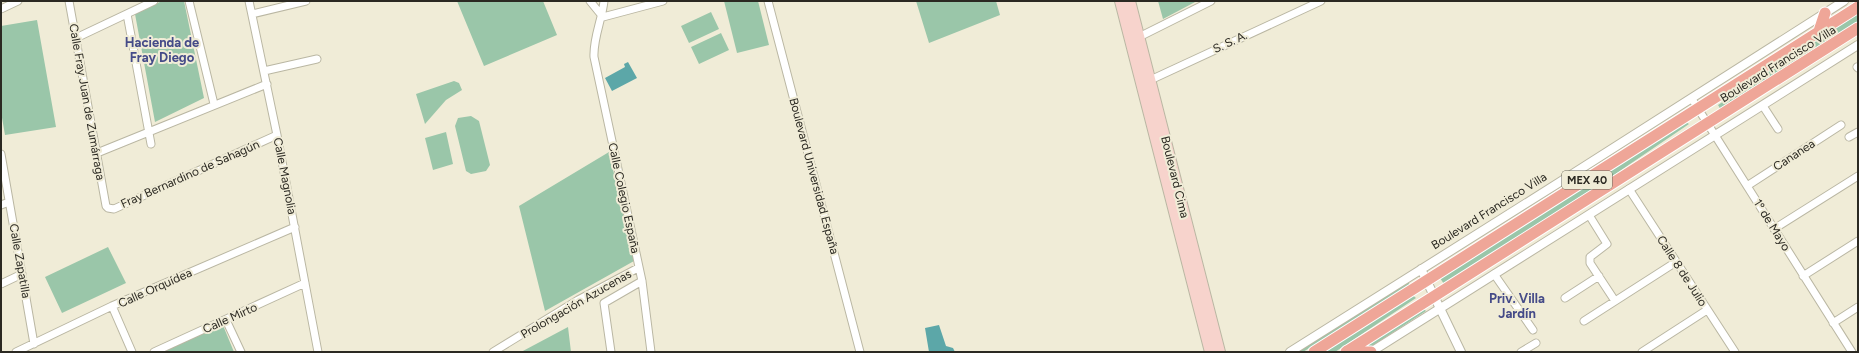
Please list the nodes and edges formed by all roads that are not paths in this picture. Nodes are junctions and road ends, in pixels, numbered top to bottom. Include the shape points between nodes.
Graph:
1 (18, 1) edge
2 (69, 1) edge
3 (154, 1) edge
4 (189, 1) edge
5 (249, 1) edge
6 (306, 1) edge
7 (590, 1) edge
8 (604, 1) edge
9 (663, 1) edge
10 (768, 1) edge
11 (1120, 1) edge
12 (1130, 1) edge
13 (1211, 1) edge
14 (1321, 1) edge
15 (1844, 1) edge
16 (1858, 7) edge
17 (1, 9) edge
18 (1825, 13) junction
19 (127, 14) junction
20 (252, 14) junction
21 (603, 17) junction
22 (1858, 28) edge
23 (1819, 31) junction
24 (76, 38) junction
25 (1134, 40) junction
26 (1858, 45) edge
27 (317, 59) dead end
28 (264, 71) junction
29 (1150, 80) junction
30 (267, 84) junction
31 (1140, 85) junction
32 (1692, 98) junction
33 (214, 104) junction
34 (1763, 106) junction
35 (1698, 109) junction
36 (1708, 124) junction
37 (1841, 125) dead end
38 (1778, 129) dead end
39 (149, 132) junction
40 (1858, 132) edge
41 (278, 135) junction
42 (1715, 135) junction
43 (1849, 137) dead end
44 (151, 144) dead end
45 (97, 153) junction
46 (1, 154) edge
47 (1571, 176) junction
48 (1858, 176) edge
49 (1747, 186) junction
50 (1629, 189) junction
51 (1556, 200) junction
52 (9, 202) junction
53 (106, 203) joint
54 (1, 205) edge
55 (1589, 215) junction
56 (1561, 216) junction
57 (295, 227) junction
58 (1774, 229) junction
59 (1547, 241) junction
60 (1858, 241) edge
61 (1676, 262) junction
62 (638, 268) junction
63 (1421, 269) junction
64 (22, 274) junction
65 (1494, 274) junction
66 (1598, 276) junction
67 (1804, 276) junction
68 (642, 281) junction
69 (1427, 281) junction
70 (305, 283) junction
71 (1, 284) edge
72 (1434, 296) junction
73 (1565, 298) dead end
74 (1615, 301) junction
75 (112, 306) junction
76 (1858, 307) edge
77 (1440, 308) junction
78 (1707, 310) junction
79 (226, 320) junction
80 (1584, 321) dead end
81 (1833, 323) junction
82 (1533, 330) dead end
83 (1536, 343) dead end
84 (34, 344) junction
85 (1732, 351) edge
86 (1849, 351) edge
87 (16, 352) edge
88 (132, 352) edge
89 (154, 352) edge
90 (241, 352) edge
91 (318, 352) edge
92 (493, 352) edge
93 (611, 352) edge
94 (651, 352) edge
95 (860, 352) edge
96 (1210, 352) edge
97 (1220, 352) edge
98 (1290, 352) edge
99 (1314, 352) edge
100 (1346, 352) edge
101 (1371, 352) edge
102 (1461, 352) edge
103 (1522, 352) edge
104 (1642, 352) edge

1 - 17 street
2 - 24 street, Calle Fray Juan de Zumárraga
3 - 19 street
4 - 33 street
5 - 20 street, Calle Magnolia
6 - 20 street
7 - 21 street
8 - 21 street
9 - 21 street
10 - 95 street, Boulevard Universidad España
11 - 25 main road, Boulevard Cima
12 - 25 main road, Boulevard Cima
13 - 25 street
14 - 29 street, S. S. A.
15 - 18 street, Boulevard Francisco Villa
16 - 23 main road, Boulevard Francisco Villa / MEX 40
18 - 23 main road
18 - 32 street, Boulevard Francisco Villa
19 - 24 street
19 - 39 street
20 - 28 street, Calle Magnolia
21 - 62 street, Calle Colegio España via 594,45 594,57
22 - 36 main road, Boulevard Francisco Villa / MEX 40
23 - 35 main road, Boulevard Francisco Villa / MEX 40
24 - 45 street, Calle Fray Juan de Zumárraga
25 - 29 main road, Boulevard Cima
25 - 31 main road, Boulevard Cima
26 - 34 street
27 - 28 street
28 - 30 street, Calle Magnolia
29 - 31 street, S. S. A.
29 - 97 main road, Boulevard Cima
30 - 33 street
30 - 41 street, Calle Magnolia
31 - 96 main road, Boulevard Cima
32 - 35 street, 1º de Mayo
32 - 47 street, Boulevard Francisco Villa
33 - 39 street
34 - 38 street
34 - 42 street
35 - 36 street, 1º de Mayo
35 - 51 main road, Boulevard Francisco Villa / MEX 40
36 - 42 street, 1º de Mayo
36 - 56 main road, Boulevard Francisco Villa / MEX 40
37 - 49 street, Cananea
39 - 44 street
39 - 45 street
40 - 43 street
41 - 53 street, Fray Bernardino de Sahagún via 114,208 108,208
41 - 57 street, Calle Magnolia
42 - 49 street, 1º de Mayo
42 - 50 street
45 - 53 street, Calle Fray Juan de Zumárraga
46 - 52 street, Calle Zapatilla
47 - 51 street
47 - 63 street, Boulevard Francisco Villa
48 - 58 street
49 - 58 street, 1º de Mayo
50 - 55 street
50 - 61 street, Calle 8 de Julio
51 - 69 main road, Boulevard Francisco Villa / MEX 40
52 - 54 street
52 - 64 street, Calle Zapatilla
55 - 59 street
55 - 66 street via 1607,242 1606,246 1589,259
56 - 59 street
56 - 72 main road, Boulevard Francisco Villa / MEX 40
57 - 70 street, Calle Magnolia
57 - 75 street, Calle Orquídea
58 - 67 street, 1º de Mayo
59 - 65 street
60 - 67 street
61 - 74 street
61 - 78 street, Calle 8 de Julio
62 - 68 street, Calle Colegio España
62 - 92 street, Prolongación Azucenas via 578,300
63 - 69 street
63 - 98 street, Boulevard Francisco Villa
64 - 71 street
64 - 84 street, Calle Zapatilla
65 - 77 street
65 - 82 street
66 - 73 street
66 - 74 street
67 - 81 street, 1º de Mayo
68 - 93 street via 604,303
68 - 94 street, Calle Colegio España
69 - 72 street
69 - 99 main road, Boulevard Francisco Villa / MEX 40
70 - 79 street, Calle Mirto
70 - 91 street, Calle Magnolia
72 - 77 street
72 - 100 main road, Boulevard Francisco Villa / MEX 40
74 - 80 street
75 - 84 street, Calle Orquídea
75 - 88 street
76 - 81 street
77 - 101 street
77 - 102 street
78 - 85 street, Calle 8 de Julio
78 - 104 street
79 - 89 street, Calle Mirto
79 - 90 street
81 - 86 street, 1º de Mayo
83 - 103 street
84 - 87 street, Calle Orquídea
100 - 101 main road

